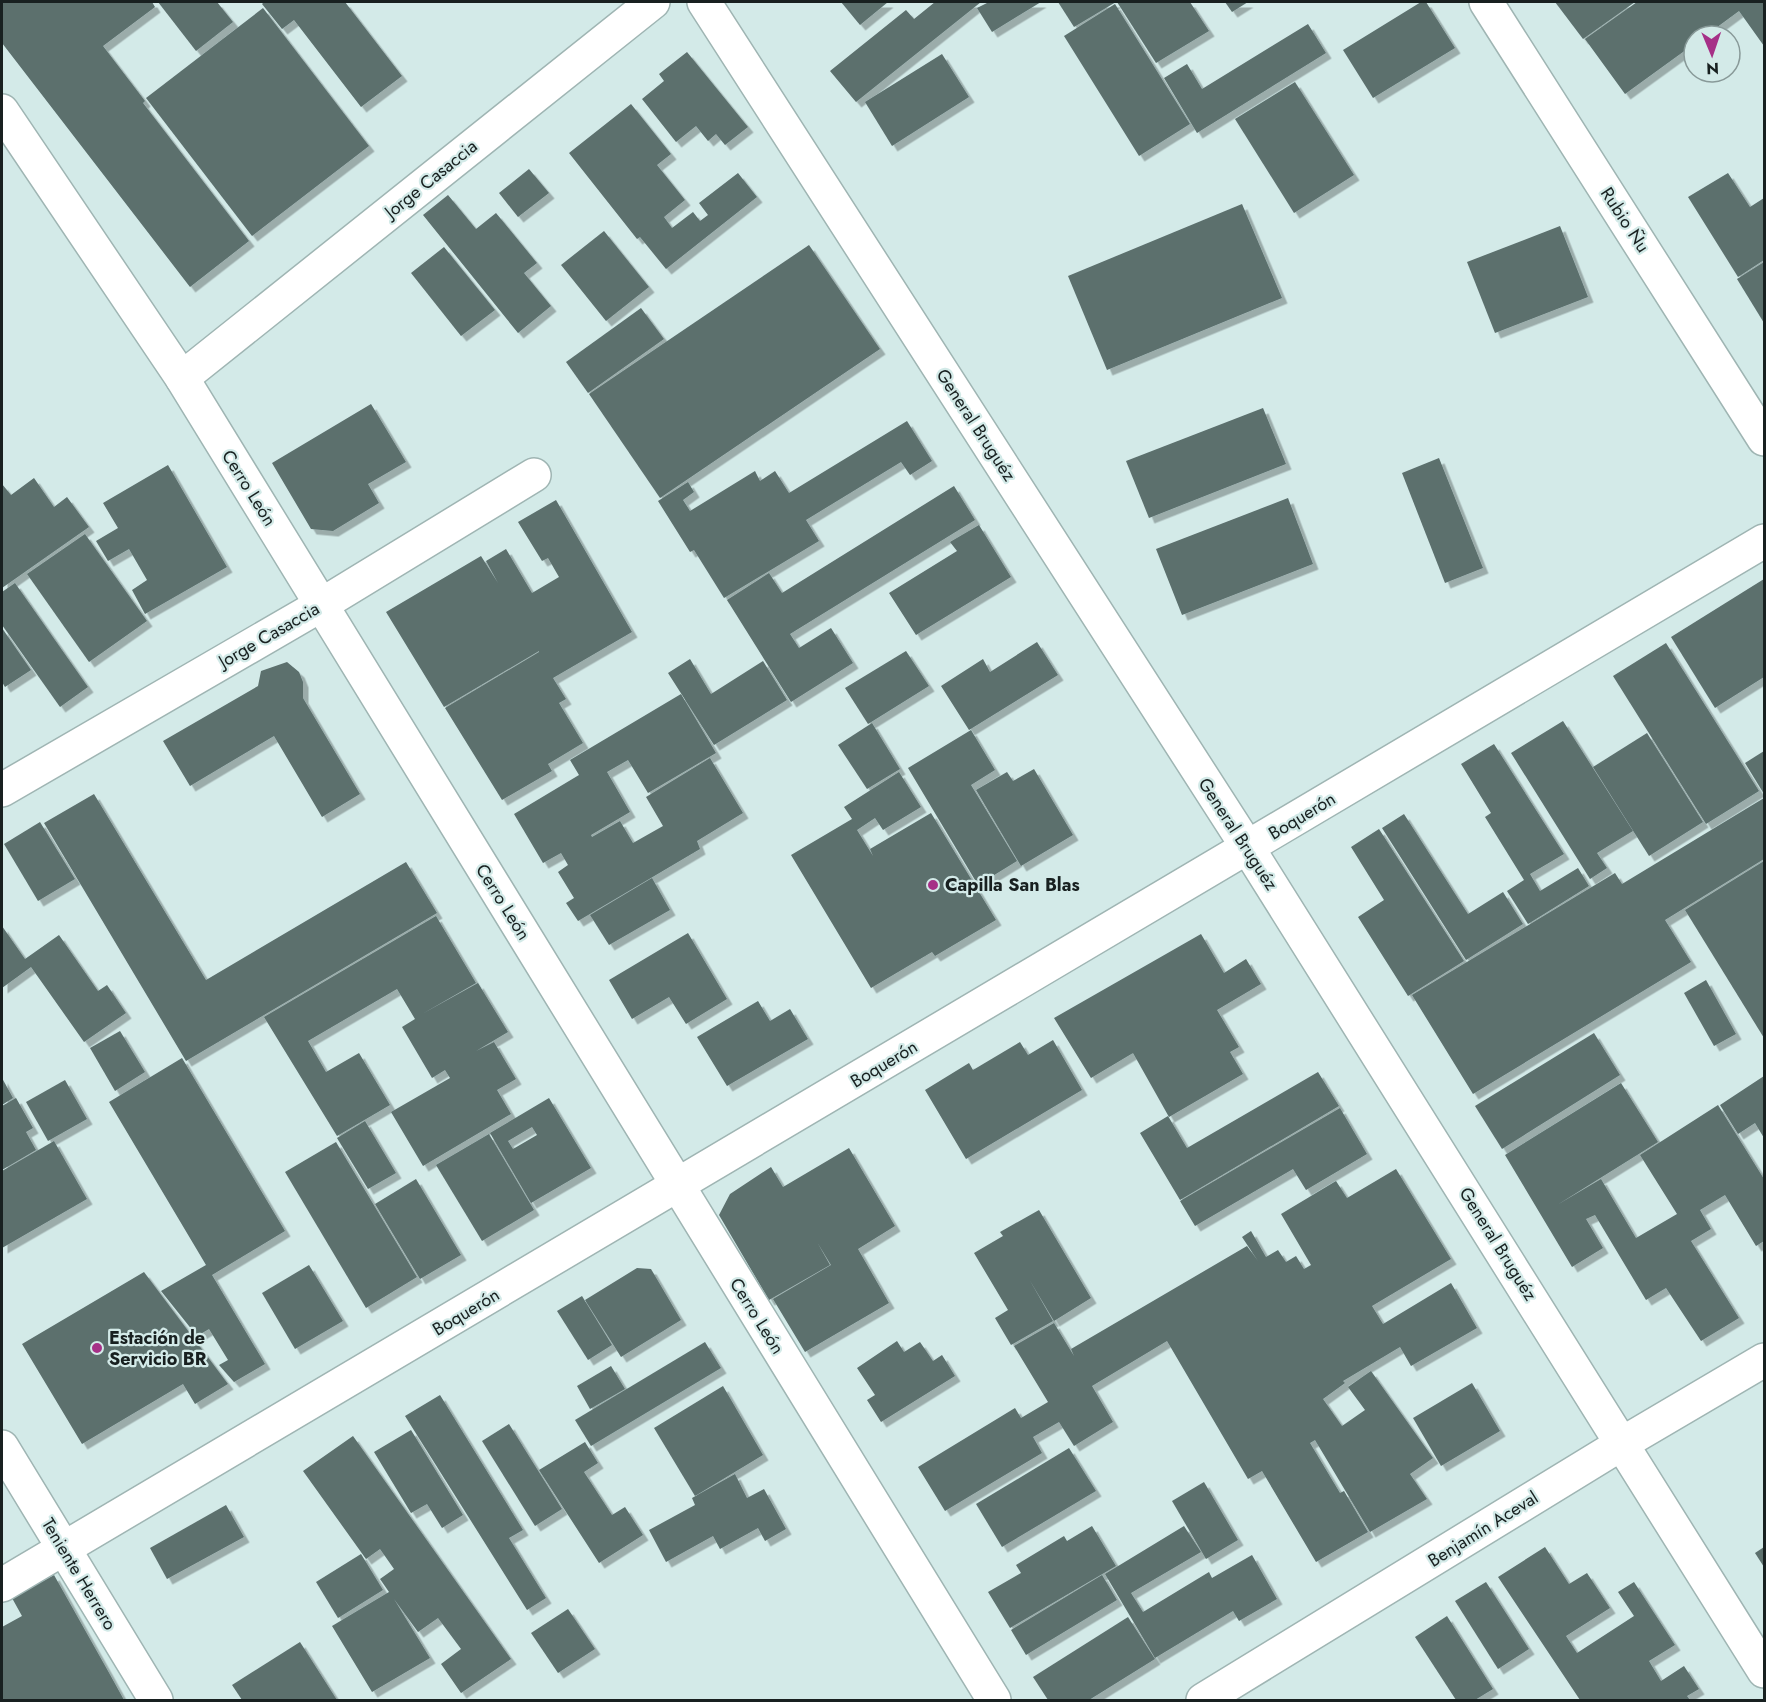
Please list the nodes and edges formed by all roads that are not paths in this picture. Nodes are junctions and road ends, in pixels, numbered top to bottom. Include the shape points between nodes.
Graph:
1 (653, 2) edge
2 (704, 2) edge
3 (1486, 2) edge
4 (2, 111) edge
5 (182, 378) junction
6 (1764, 439) edge
7 (534, 475) dead end
8 (1764, 541) edge
9 (321, 605) junction
10 (2, 790) edge
11 (1248, 848) junction
12 (678, 1187) junction
13 (1764, 1360) edge
14 (1623, 1443) junction
15 (2, 1447) edge
16 (64, 1549) junction
17 (2, 1585) edge
18 (1764, 1671) edge
19 (156, 1701) edge
20 (993, 1701) edge
21 (1203, 1701) edge

1 - 5 street, Jorge Casaccia
2 - 11 street, General Bruguéz
3 - 6 street, Rubio Ñu
4 - 5 street, Cerro León
5 - 9 street, Cerro León
7 - 9 street, Jorge Casaccia
8 - 11 street, Boquerón
9 - 10 street, Jorge Casaccia
9 - 12 street, Cerro León
11 - 12 street, Boquerón
11 - 14 street, General Bruguéz
12 - 16 street, Boquerón
12 - 20 street, Cerro León
13 - 14 street, Benjamín Aceval
14 - 18 street, General Bruguéz
14 - 21 street, Benjamín Aceval
15 - 16 street, Teniente Herrero
16 - 17 street, Boquerón
16 - 19 street, Teniente Herrero

